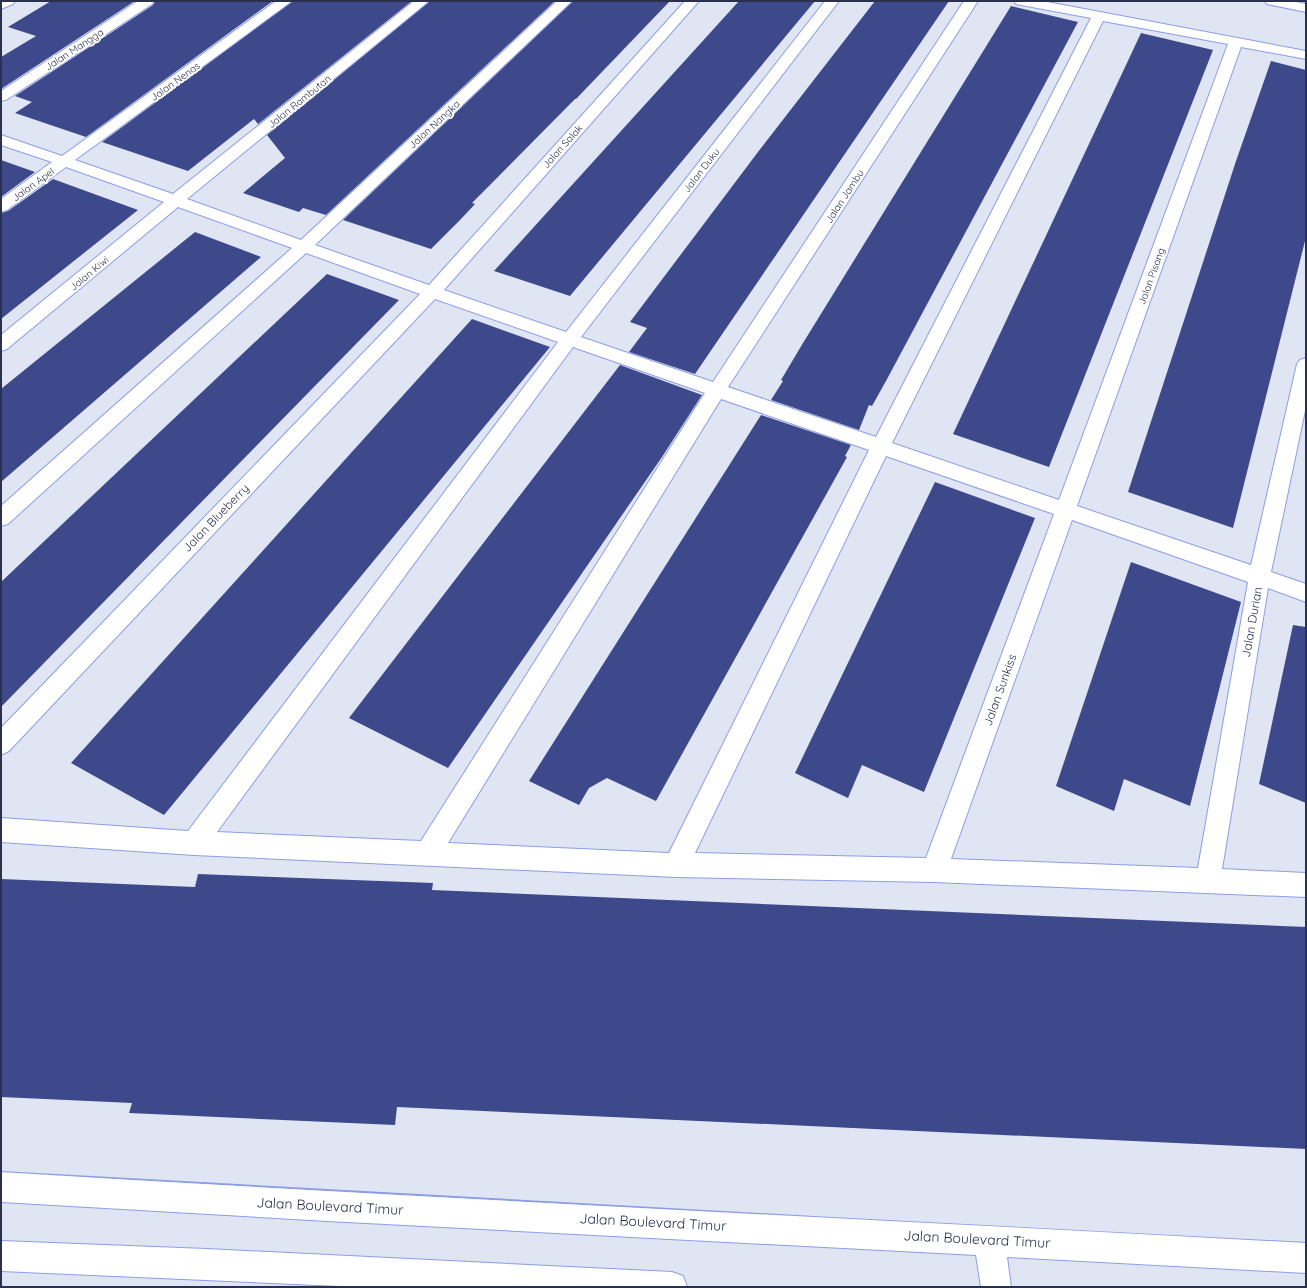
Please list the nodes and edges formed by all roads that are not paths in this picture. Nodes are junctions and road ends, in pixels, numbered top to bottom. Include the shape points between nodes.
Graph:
1 (8, 1) edge
2 (147, 1) edge
3 (285, 1) edge
4 (422, 1) edge
5 (565, 1) edge
6 (692, 1) edge
7 (832, 1) edge
8 (971, 1) edge
9 (1021, 1) edge
10 (1272, 1) edge
11 (1, 5) edge
12 (1306, 8) edge
13 (1099, 16) junction
14 (1236, 42) junction
15 (1306, 55) edge
16 (1, 97) edge
17 (1, 140) edge
18 (64, 161) junction
19 (176, 200) junction
20 (1, 207) edge
21 (303, 247) junction
22 (432, 292) junction
23 (570, 339) junction
24 (1, 345) edge
25 (1306, 364) edge
26 (717, 390) junction
27 (881, 446) junction
28 (1066, 510) junction
29 (1, 518) edge
30 (1259, 577) junction
31 (1306, 593) edge
32 (1, 744) edge
33 (1, 830) edge
34 (194, 843) junction
35 (428, 853) junction
36 (676, 864) junction
37 (934, 870) junction
38 (1208, 881) junction
39 (1306, 885) edge
40 (1, 1187) edge
41 (989, 1240) junction
42 (1, 1256) edge
43 (1306, 1258) edge
44 (672, 1287) edge
45 (996, 1287) edge

1 - 11 main road
2 - 16 main road, Jalan Mangga
3 - 18 main road, Jalan Nenas
4 - 19 main road, Jalan Rambutan
5 - 21 main road, Jalan Nangka
6 - 22 main road, Jalan Salak
7 - 23 main road, Jalan Duku
8 - 26 main road, Jalan Jambu
9 - 13 main road
10 - 12 main road
13 - 14 main road
13 - 27 main road
14 - 15 main road
14 - 28 main road, Jalan Pisang
17 - 18 main road
18 - 19 main road
18 - 20 main road, Jalan Apel
19 - 21 main road
19 - 24 main road, Jalan Kiwi
21 - 22 main road
21 - 29 main road, Jalan Nangka
22 - 23 main road
22 - 32 main road, Jalan Blueberry
23 - 26 main road
23 - 34 main road, Jalan Duku
25 - 30 main road, Jalan Durian
26 - 27 main road
26 - 35 main road, Jalan Jambu
27 - 28 main road
27 - 36 main road
28 - 30 main road
28 - 37 main road, Jalan Sunkiss
30 - 31 main road
30 - 38 main road, Jalan Durian
33 - 34 main road
34 - 35 main road
35 - 36 main road
36 - 37 main road
37 - 38 main road
38 - 39 main road
40 - 41 main road, Jalan Boulevard Timur
41 - 43 main road, Jalan Boulevard Timur
41 - 45 main road
42 - 44 main road

